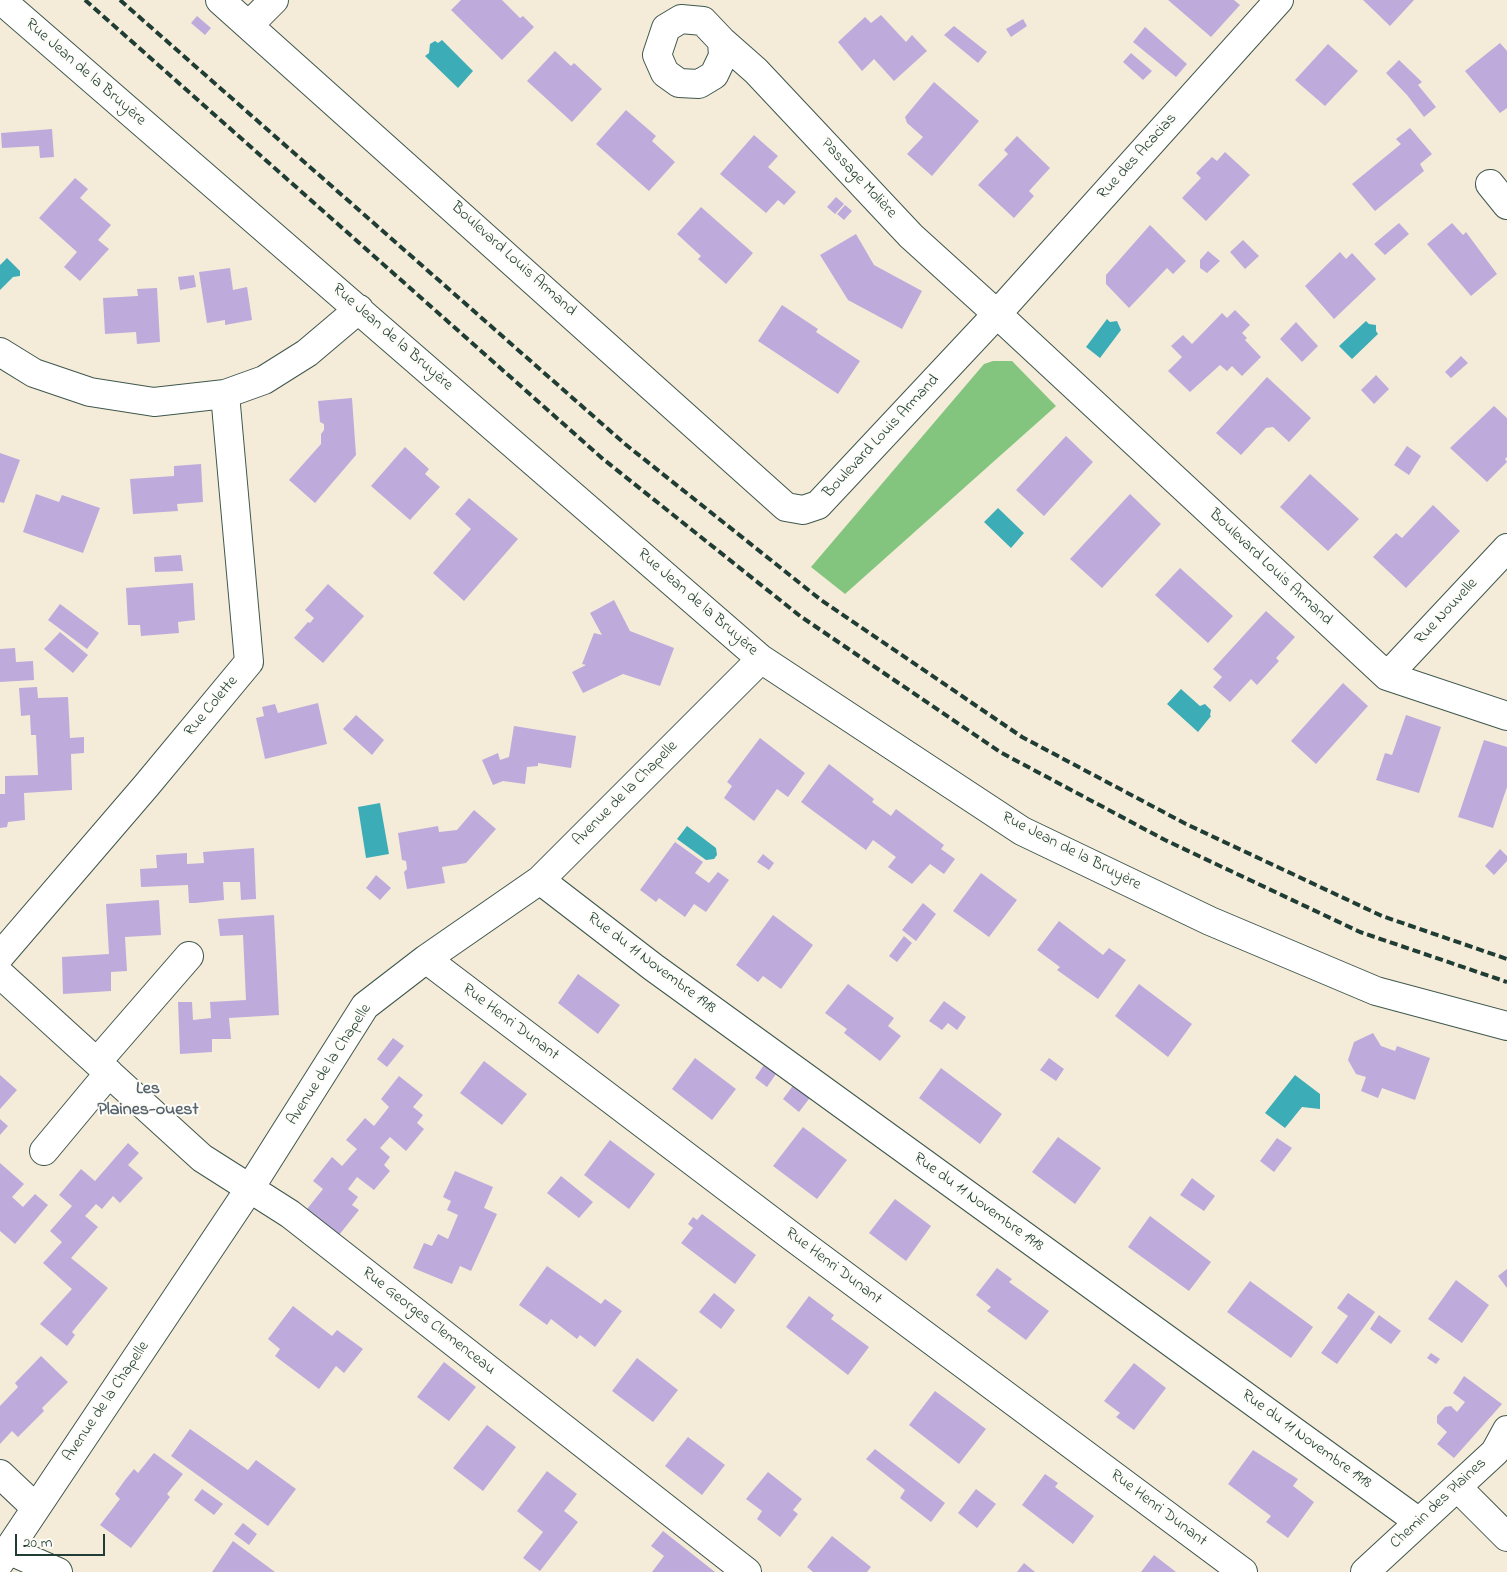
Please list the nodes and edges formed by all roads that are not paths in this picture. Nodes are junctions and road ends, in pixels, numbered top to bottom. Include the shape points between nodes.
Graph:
1 (1, 0) edge
2 (220, 0) edge
3 (274, 0) edge
4 (1279, 0) edge
5 (249, 25) junction
6 (722, 41) dead end
7 (1490, 184) dead end
8 (1507, 205) edge
9 (359, 309) junction
10 (997, 314) junction
11 (0, 352) edge
12 (225, 394) junction
13 (1507, 548) edge
14 (762, 659) junction
15 (1386, 676) junction
16 (1507, 716) edge
17 (540, 880) junction
18 (0, 956) edge
19 (190, 956) dead end
20 (426, 959) junction
21 (0, 974) edge
22 (1507, 1026) edge
23 (103, 1067) junction
24 (44, 1151) dead end
25 (250, 1188) junction
26 (1507, 1430) edge
27 (0, 1474) edge
28 (1458, 1488) junction
29 (36, 1508) junction
30 (1419, 1522) junction
31 (1507, 1537) edge
32 (4, 1556) edge
33 (58, 1572) edge
34 (747, 1572) edge
35 (1243, 1572) edge
36 (1365, 1572) edge

1 - 9 street, Rue Jean de la Bruyère
2 - 5 street, Boulevard Louis Armand
3 - 5 street
4 - 10 street, Rue des Acacias
5 - 10 street, Boulevard Louis Armand via 786,507 803,510 818,505
6 - 10 street, Passage Molière via 756,71 911,236
7 - 8 street
9 - 12 street via 307,353 264,380
9 - 14 street, Rue Jean de la Bruyère
10 - 15 street, Boulevard Louis Armand
11 - 12 street via 34,373 90,392 154,402
12 - 18 street, Rue Colette via 249,662
13 - 15 street, Rue Nouvelle
14 - 17 street, Avenue de la Chapelle
14 - 22 street, Rue Jean de la Bruyère via 1022,831 1210,921 1376,991
15 - 16 street, Boulevard Louis Armand
17 - 20 street, Avenue de la Chapelle
17 - 30 street, Rue du 11 Novembre 1918 via 661,972
19 - 23 street
20 - 25 street, Avenue de la Chapelle via 365,1006
20 - 35 street, Rue Henri Dunant
21 - 23 street, Rue Georges Clemenceau
23 - 24 street
23 - 25 street, Rue Georges Clemenceau via 202,1158
25 - 29 street, Avenue de la Chapelle
25 - 34 street, Rue Georges Clemenceau via 290,1214
26 - 28 street, Chemin des Plaines via 1495,1452
27 - 29 street
28 - 30 street, Chemin des Plaines
28 - 31 street
29 - 32 street, Avenue de la Chapelle
30 - 36 street, Chemin des Plaines
32 - 33 street

